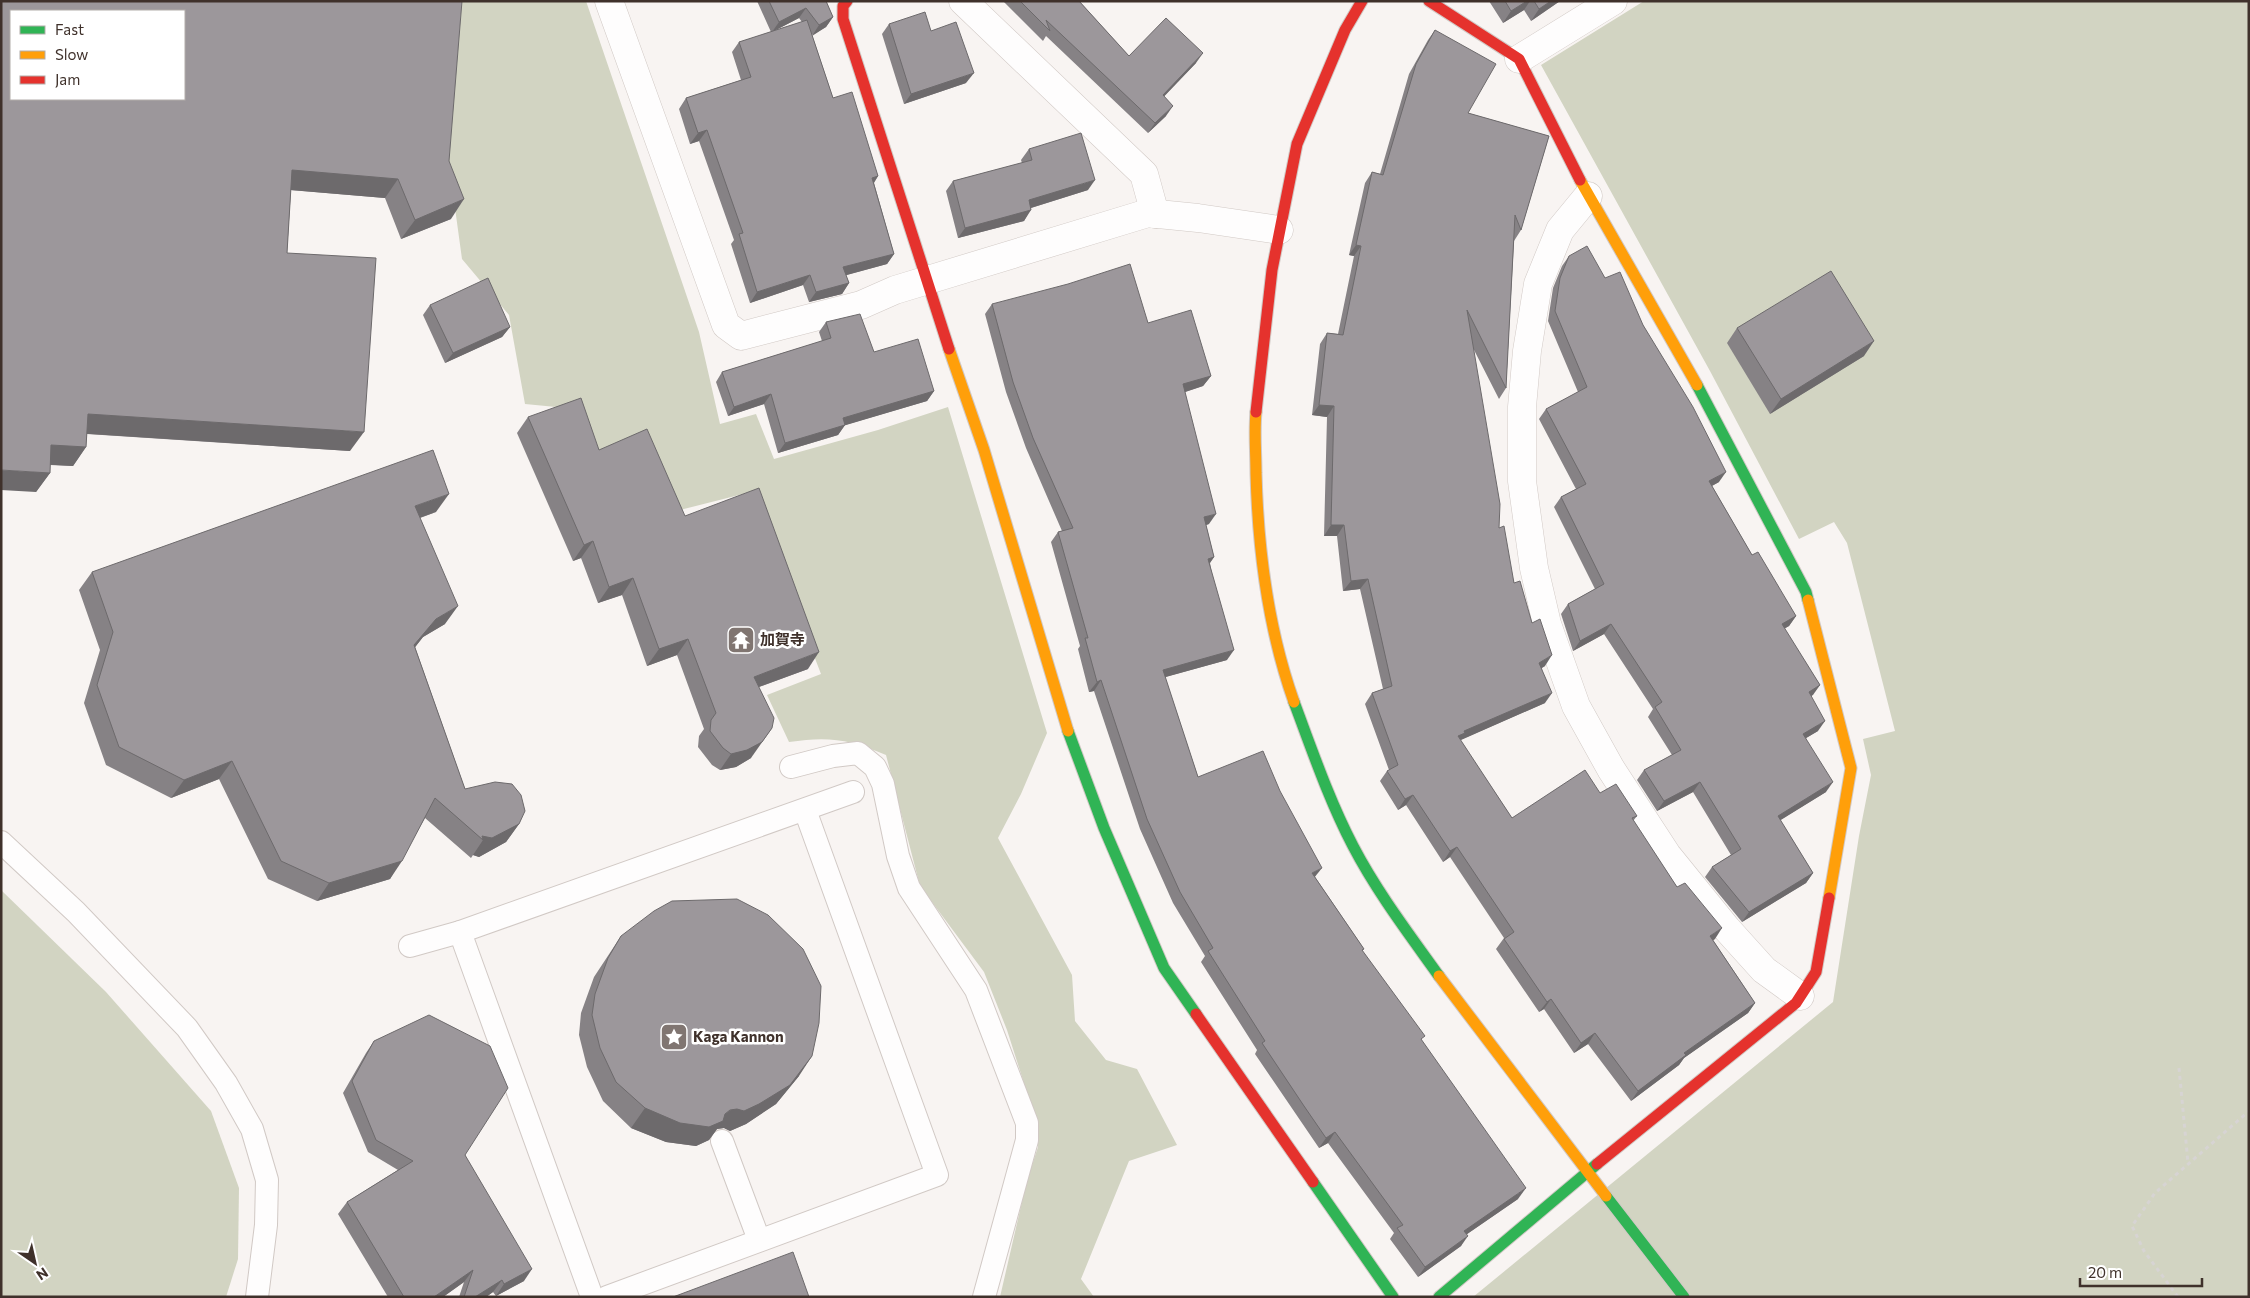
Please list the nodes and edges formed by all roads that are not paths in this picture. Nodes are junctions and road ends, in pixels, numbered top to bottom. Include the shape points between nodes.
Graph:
1 (609, 1) edge
2 (847, 1) edge
3 (963, 1) edge
4 (1362, 1) edge
5 (1429, 1) edge
6 (1613, 1) edge
7 (1519, 59) junction
8 (1588, 196) junction
9 (1155, 214) junction
10 (1279, 230) junction
11 (926, 282) junction
12 (791, 767) dead end
13 (853, 792) dead end
14 (805, 810) junction
15 (1, 842) edge
16 (460, 932) junction
17 (410, 946) dead end
18 (1800, 996) junction
19 (722, 1141) edge
20 (1588, 1171) junction
21 (759, 1240) junction
22 (257, 1297) edge
23 (592, 1297) edge
24 (607, 1297) edge
25 (984, 1297) edge
26 (1393, 1297) edge
27 (1439, 1297) edge
28 (1684, 1297) edge

1 - 11 street via 726,325 741,336 861,305 895,290
2 - 11 street via 843,6 843,19
3 - 9 street via 1144,174
4 - 10 street via 1345,30 1297,144
5 - 7 street
6 - 7 street
7 - 8 street
8 - 18 street via 1684,359 1806,592 1850,768 1816,972
8 - 18 street via 1560,230 1542,275 1527,350 1522,406 1522,482 1534,568 1547,624 1576,706 1611,769 1667,855 1764,970
9 - 10 street
9 - 11 street via 1148,213
10 - 20 street via 1262,340 1255,421 1258,522 1264,578 1291,694 1352,846 1399,920
11 - 26 street via 984,450 1064,720 1104,828 1164,968
12 - 25 lane via 833,756 858,754 875,767 883,784 908,888 976,990 1027,1123 1027,1140
13 - 14 lane
14 - 16 lane
14 - 21 lane via 937,1175
15 - 22 lane via 76,912 187,1028 226,1083 252,1129 267,1180 266,1225
16 - 17 lane
16 - 23 lane
18 - 20 street via 1796,1003
19 - 21 lane
20 - 27 street
20 - 28 street
21 - 24 lane

